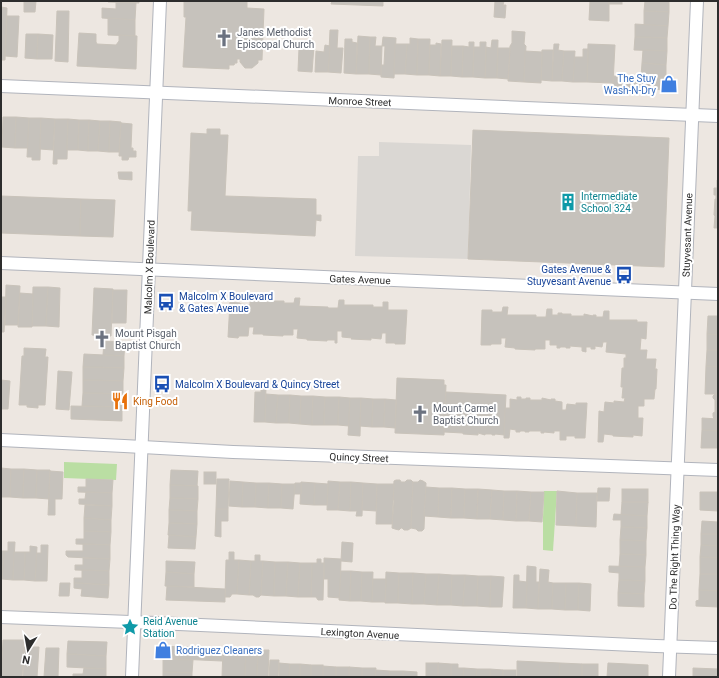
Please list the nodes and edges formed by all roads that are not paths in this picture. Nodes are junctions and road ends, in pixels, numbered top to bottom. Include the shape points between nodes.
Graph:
1 (160, 1) edge
2 (697, 1) edge
3 (1, 86) edge
4 (156, 92) junction
5 (692, 115) junction
6 (718, 116) edge
7 (1, 263) edge
8 (149, 270) junction
9 (685, 293) junction
10 (718, 294) edge
11 (1, 440) edge
12 (142, 447) junction
13 (678, 468) junction
14 (718, 470) edge
15 (1, 617) edge
16 (134, 622) junction
17 (670, 646) junction
18 (718, 648) edge
19 (132, 677) edge
20 (669, 677) edge

1 - 4 street, Malcolm X Boulevard
2 - 5 street, Stuyvesant Avenue
3 - 4 street, Monroe Street
4 - 5 street, Monroe Street
4 - 8 street, Malcolm X Boulevard
5 - 6 street, Monroe Street
5 - 9 street, Stuyvesant Avenue
7 - 8 street, Gates Avenue
8 - 9 street, Gates Avenue
8 - 12 street, Malcolm X Boulevard
9 - 10 street, Gates Avenue
9 - 13 street, Stuyvesant Avenue
11 - 12 street, Quincy Street
12 - 13 street, Quincy Street
12 - 16 street, Malcolm X Boulevard
13 - 14 street, Quincy Street
13 - 17 street, Do The Right Thing Way
15 - 16 street, Lexington Avenue
16 - 17 street, Lexington Avenue
16 - 19 street, Malcolm X Boulevard
17 - 18 street, Lexington Avenue
17 - 20 street

